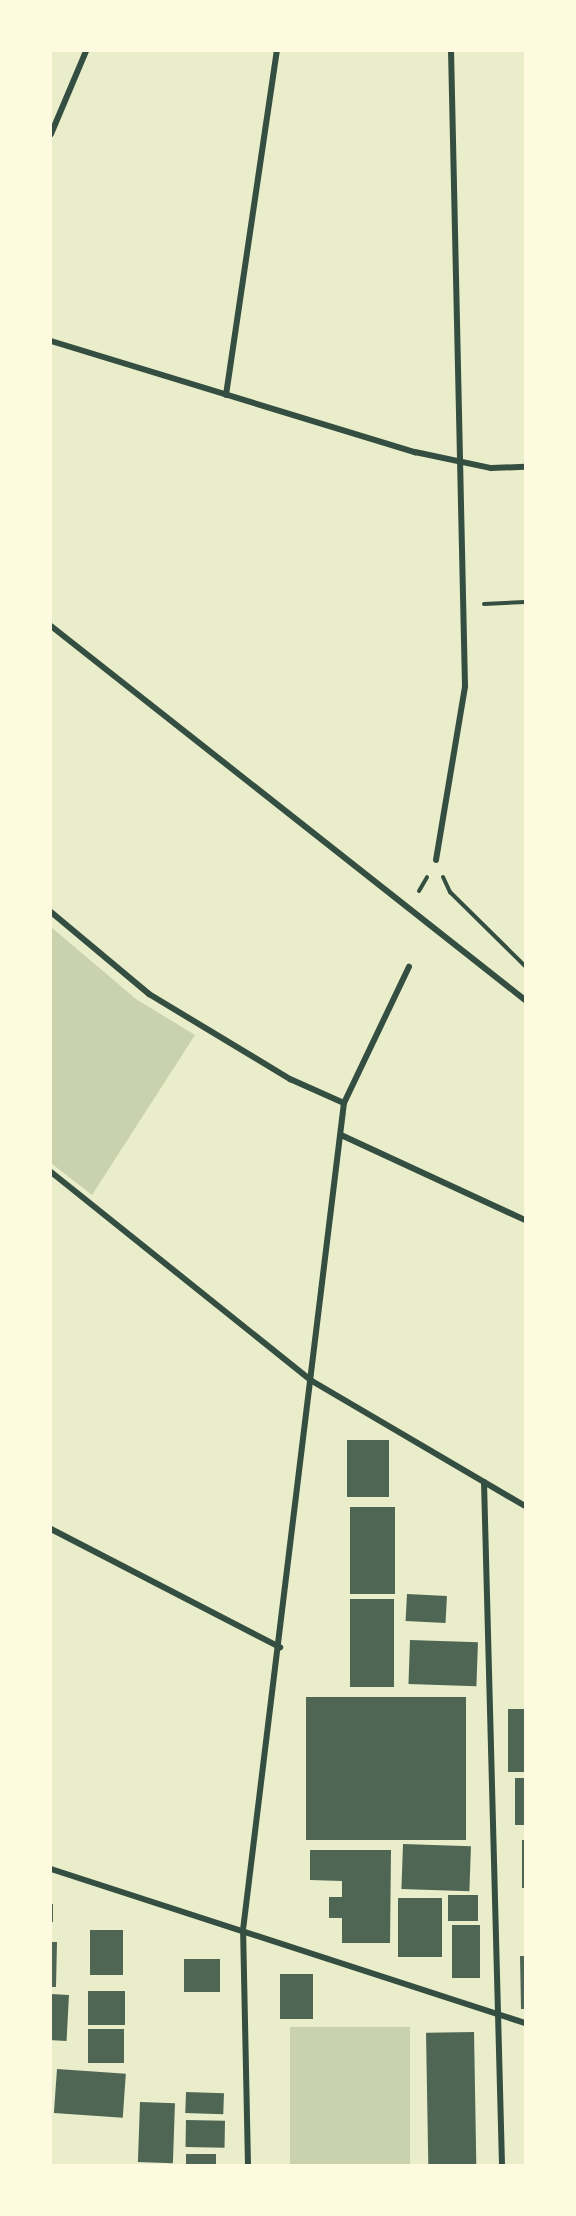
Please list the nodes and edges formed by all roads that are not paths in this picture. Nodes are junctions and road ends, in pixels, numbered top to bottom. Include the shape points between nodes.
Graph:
1 (86, 51) edge
2 (277, 51) edge
3 (451, 51) edge
4 (51, 134) edge
5 (51, 341) edge
6 (226, 395) junction
7 (460, 464) junction
8 (525, 467) edge
9 (51, 626) edge
10 (436, 860) road end
11 (51, 912) edge
12 (409, 967) dead end
13 (525, 1000) edge
14 (344, 1103) junction
15 (340, 1135) junction
16 (51, 1172) edge
17 (525, 1220) edge
18 (312, 1381) junction
19 (484, 1482) junction
20 (525, 1506) edge
21 (51, 1529) edge
22 (280, 1647) junction
23 (51, 1869) edge
24 (243, 1930) junction
25 (498, 2014) junction
26 (525, 2023) edge
27 (248, 2165) edge
28 (502, 2165) edge

1 - 4 street
2 - 6 street
3 - 7 street
5 - 6 street
6 - 7 street
7 - 8 street
7 - 10 street via 465,686
9 - 13 street
11 - 14 street via 148,994 290,1079
12 - 14 street
14 - 15 street
15 - 17 street
15 - 18 street
16 - 18 street
18 - 19 street
18 - 22 street
19 - 20 street
19 - 25 street
21 - 22 street
22 - 24 street
23 - 24 street
24 - 25 street
24 - 27 street
25 - 26 street
25 - 28 street

